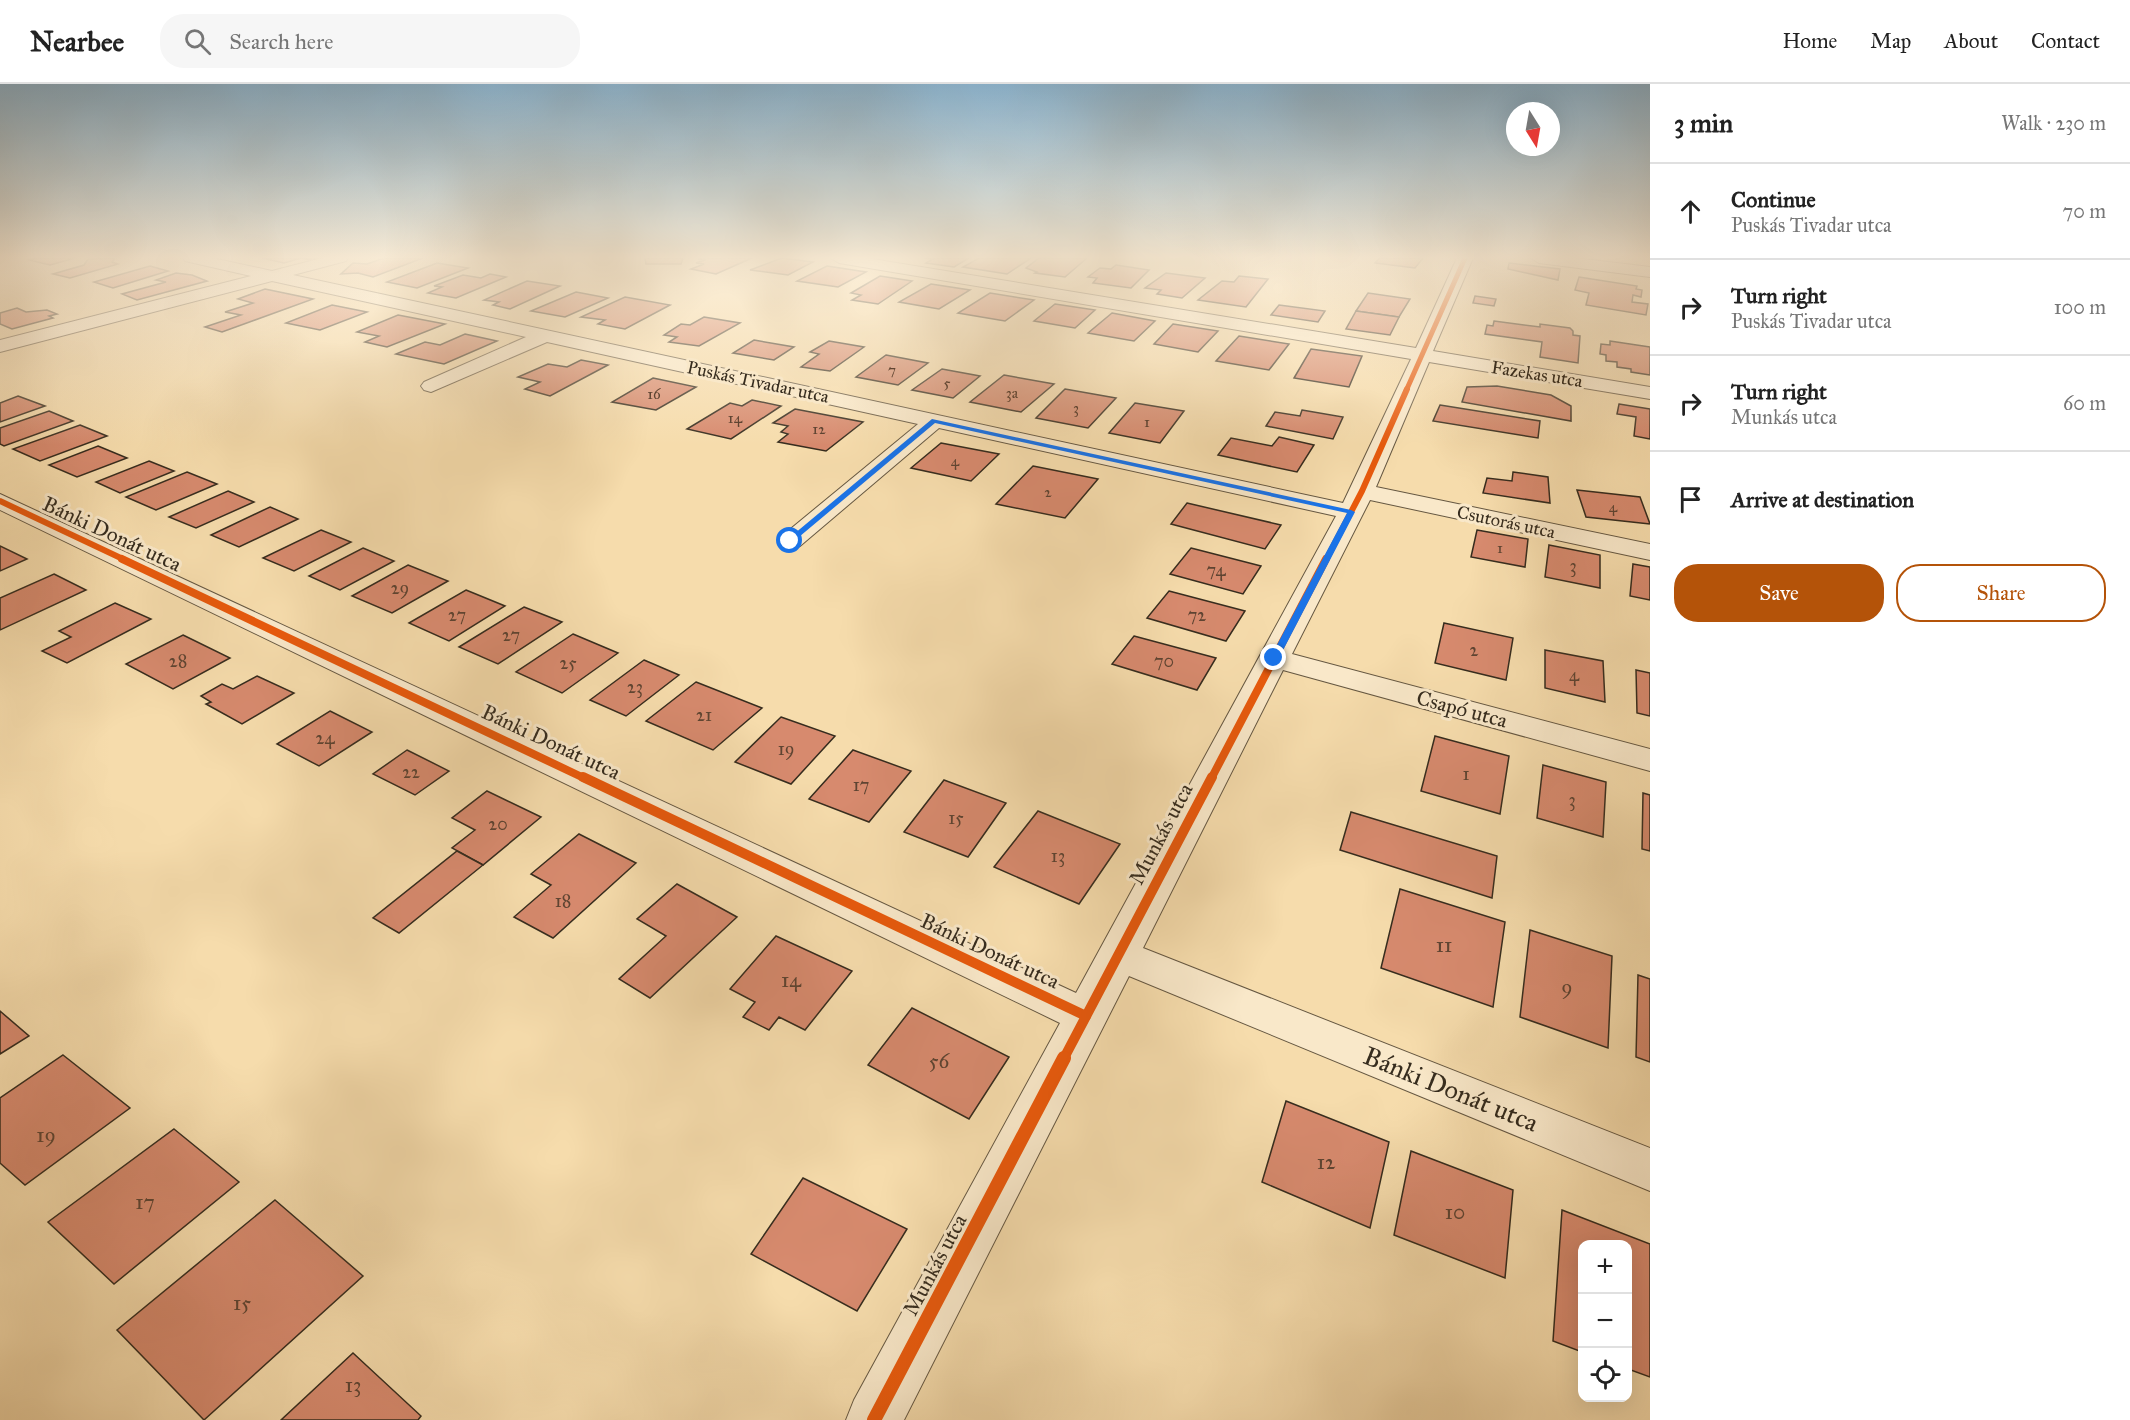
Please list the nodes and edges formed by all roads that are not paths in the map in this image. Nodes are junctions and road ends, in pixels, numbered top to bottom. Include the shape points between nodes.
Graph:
1 (98, 320) edge
2 (476, 320) edge
3 (1215, 320) edge
4 (1439, 320) edge
5 (546, 336) junction
6 (0, 346) edge
7 (1424, 355) junction
8 (431, 386) dead end
9 (1650, 393) edge
10 (934, 421) junction
11 (0, 501) edge
12 (1357, 502) junction
13 (790, 541) dead end
14 (1650, 552) edge
15 (1274, 658) junction
16 (1650, 760) edge
17 (1119, 955) junction
18 (1086, 1016) junction
19 (1650, 1170) edge
20 (874, 1420) edge

1 - 6 street
2 - 5 street, Puskás Tivadar utca
3 - 7 street, Fazekas utca
4 - 7 street, Munkás utca
5 - 8 street
5 - 10 street, Puskás Tivadar utca
7 - 9 street, Fazekas utca
7 - 12 street, Munkás utca
10 - 12 street, Puskás Tivadar utca
10 - 13 street
11 - 18 street, Bánki Donát utca
12 - 14 street, Csutorás utca
12 - 15 street, Munkás utca
15 - 16 street, Csapó utca
15 - 17 street, Munkás utca
17 - 18 street, Munkás utca
17 - 19 street, Bánki Donát utca
18 - 20 street, Munkás utca

